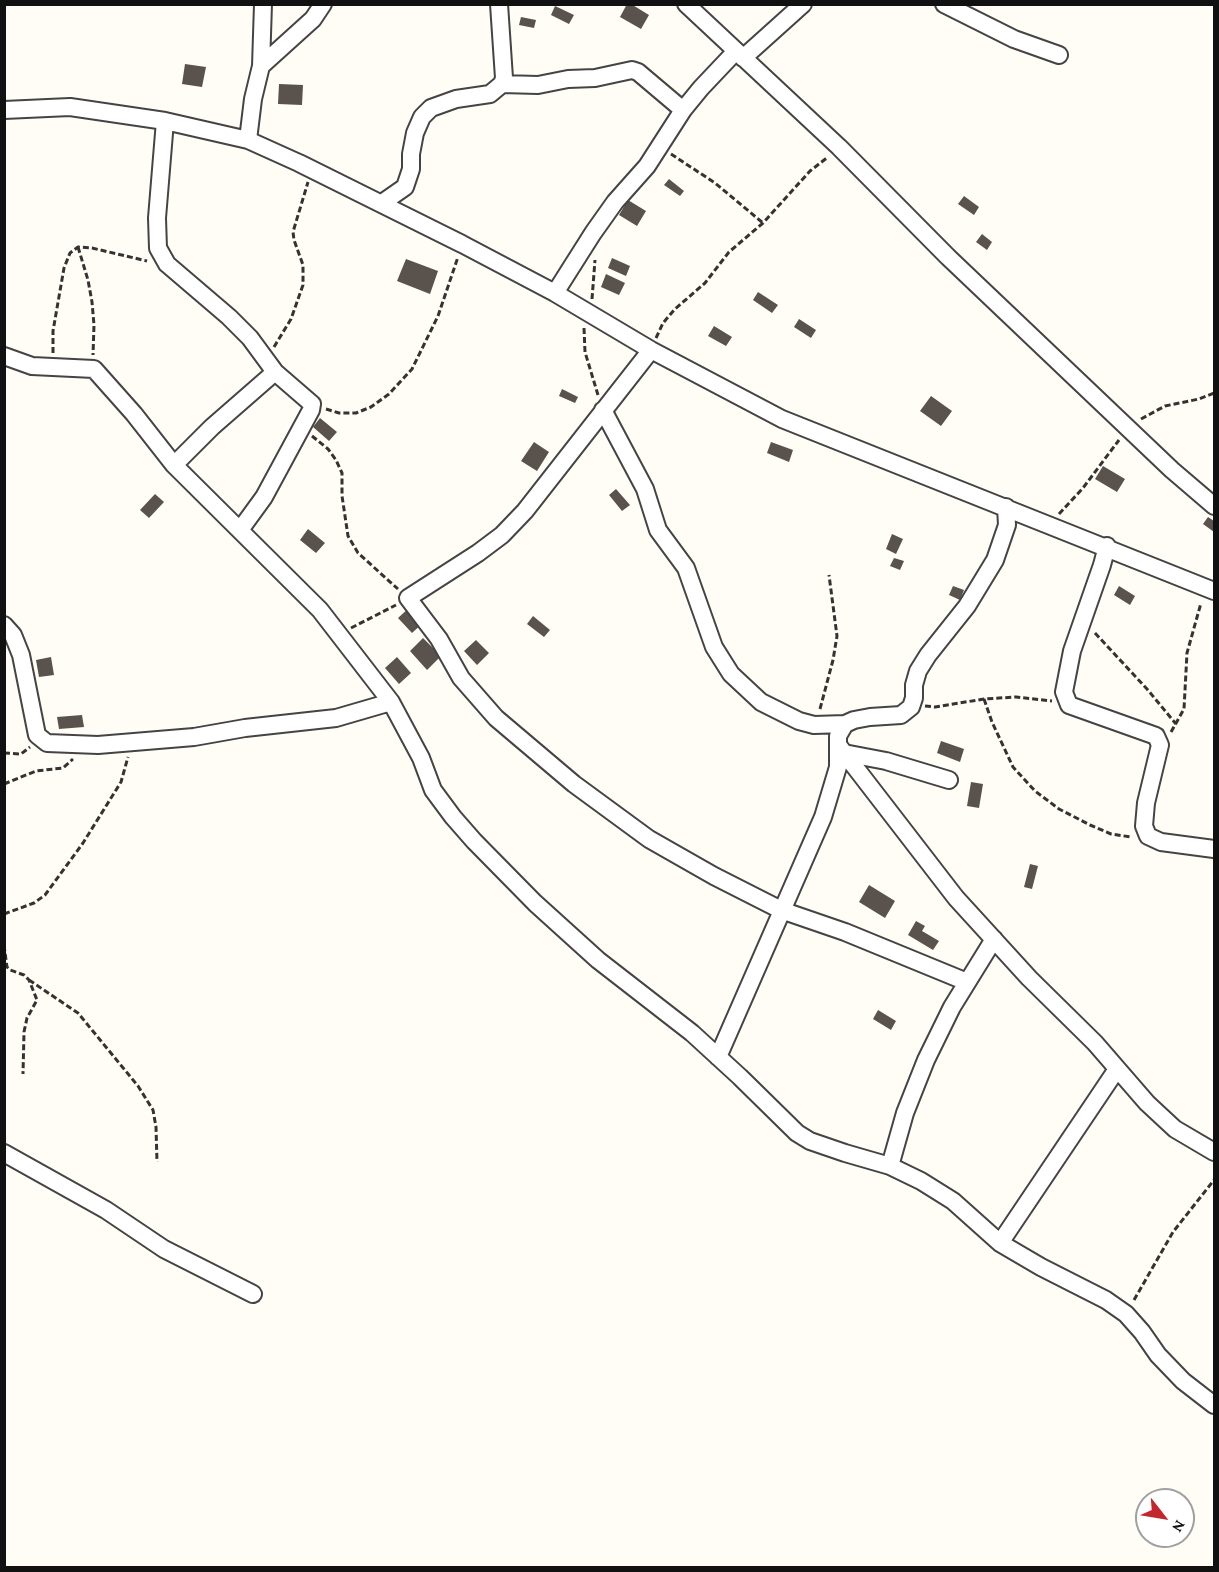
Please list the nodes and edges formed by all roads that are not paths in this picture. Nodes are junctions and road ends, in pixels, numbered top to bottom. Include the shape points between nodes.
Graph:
1 (262, 4) edge
2 (323, 4) edge
3 (499, 4) edge
4 (686, 4) edge
5 (802, 4) edge
6 (944, 4) edge
7 (739, 55) junction
8 (1059, 55) dead end
9 (261, 66) junction
10 (502, 84) junction
11 (4, 110) edge
12 (683, 110) junction
13 (165, 121) junction
14 (248, 140) junction
15 (382, 203) junction
16 (555, 293) junction
17 (651, 350) junction
18 (4, 356) edge
19 (275, 372) junction
20 (603, 410) junction
21 (174, 465) junction
22 (1215, 506) edge
23 (1006, 507) junction
24 (240, 530) junction
25 (1107, 546) junction
26 (1210, 589) edge
27 (4, 625) edge
28 (391, 702) junction
29 (845, 724) junction
30 (841, 749) junction
31 (949, 780) dead end
32 (1215, 849) edge
33 (781, 910) junction
34 (994, 939) junction
35 (967, 982) junction
36 (717, 1057) junction
37 (1117, 1069) junction
38 (1215, 1152) edge
39 (4, 1153) edge
40 (890, 1166) junction
41 (1000, 1243) junction
42 (253, 1293) dead end
43 (1215, 1405) edge

1 - 9 street
2 - 9 street via 313,19
3 - 10 street
4 - 7 street
5 - 7 street
6 - 8 street via 1014,39
7 - 12 street via 701,88
7 - 22 street via 1172,470
9 - 14 street
10 - 12 street via 538,85 632,70
10 - 15 street via 490,94 431,108 415,133 410,178 405,187
11 - 13 street via 70,107
12 - 16 street via 660,147 593,233
13 - 14 street
13 - 19 street via 158,248 167,264 250,338
14 - 15 street
15 - 16 street
16 - 17 street
17 - 20 street
17 - 23 street via 782,419
18 - 21 street via 32,366 94,369
19 - 21 street
19 - 24 street via 312,404 311,410 264,497
20 - 29 street via 645,489 658,530 686,568 714,647 731,674 760,702 799,721 814,725
20 - 33 street via 525,511 501,535 408,598 439,639 461,678 522,742 649,839
21 - 24 street
23 - 25 street
23 - 29 street via 1006,525 995,560 967,606 927,655 918,671 911,707 902,715 870,717
24 - 28 street via 320,610
25 - 26 street
25 - 32 street via 1072,651 1064,692 1069,705 1156,736 1160,745 1144,826 1148,836 1161,842
27 - 28 street via 21,655 37,735 47,743 120,744 194,737 336,718
28 - 36 street via 433,790 474,841 598,960
29 - 30 street via 838,736
30 - 31 street
30 - 33 street via 835,784 823,817
30 - 34 street via 957,898
33 - 35 street
33 - 36 street
34 - 35 street
34 - 37 street
35 - 40 street via 926,1060
36 - 40 street via 797,1133 845,1154
37 - 38 street via 1175,1129
37 - 41 street
39 - 42 street via 106,1210 164,1249
40 - 41 street via 953,1201
41 - 43 street via 1126,1314 1158,1355

